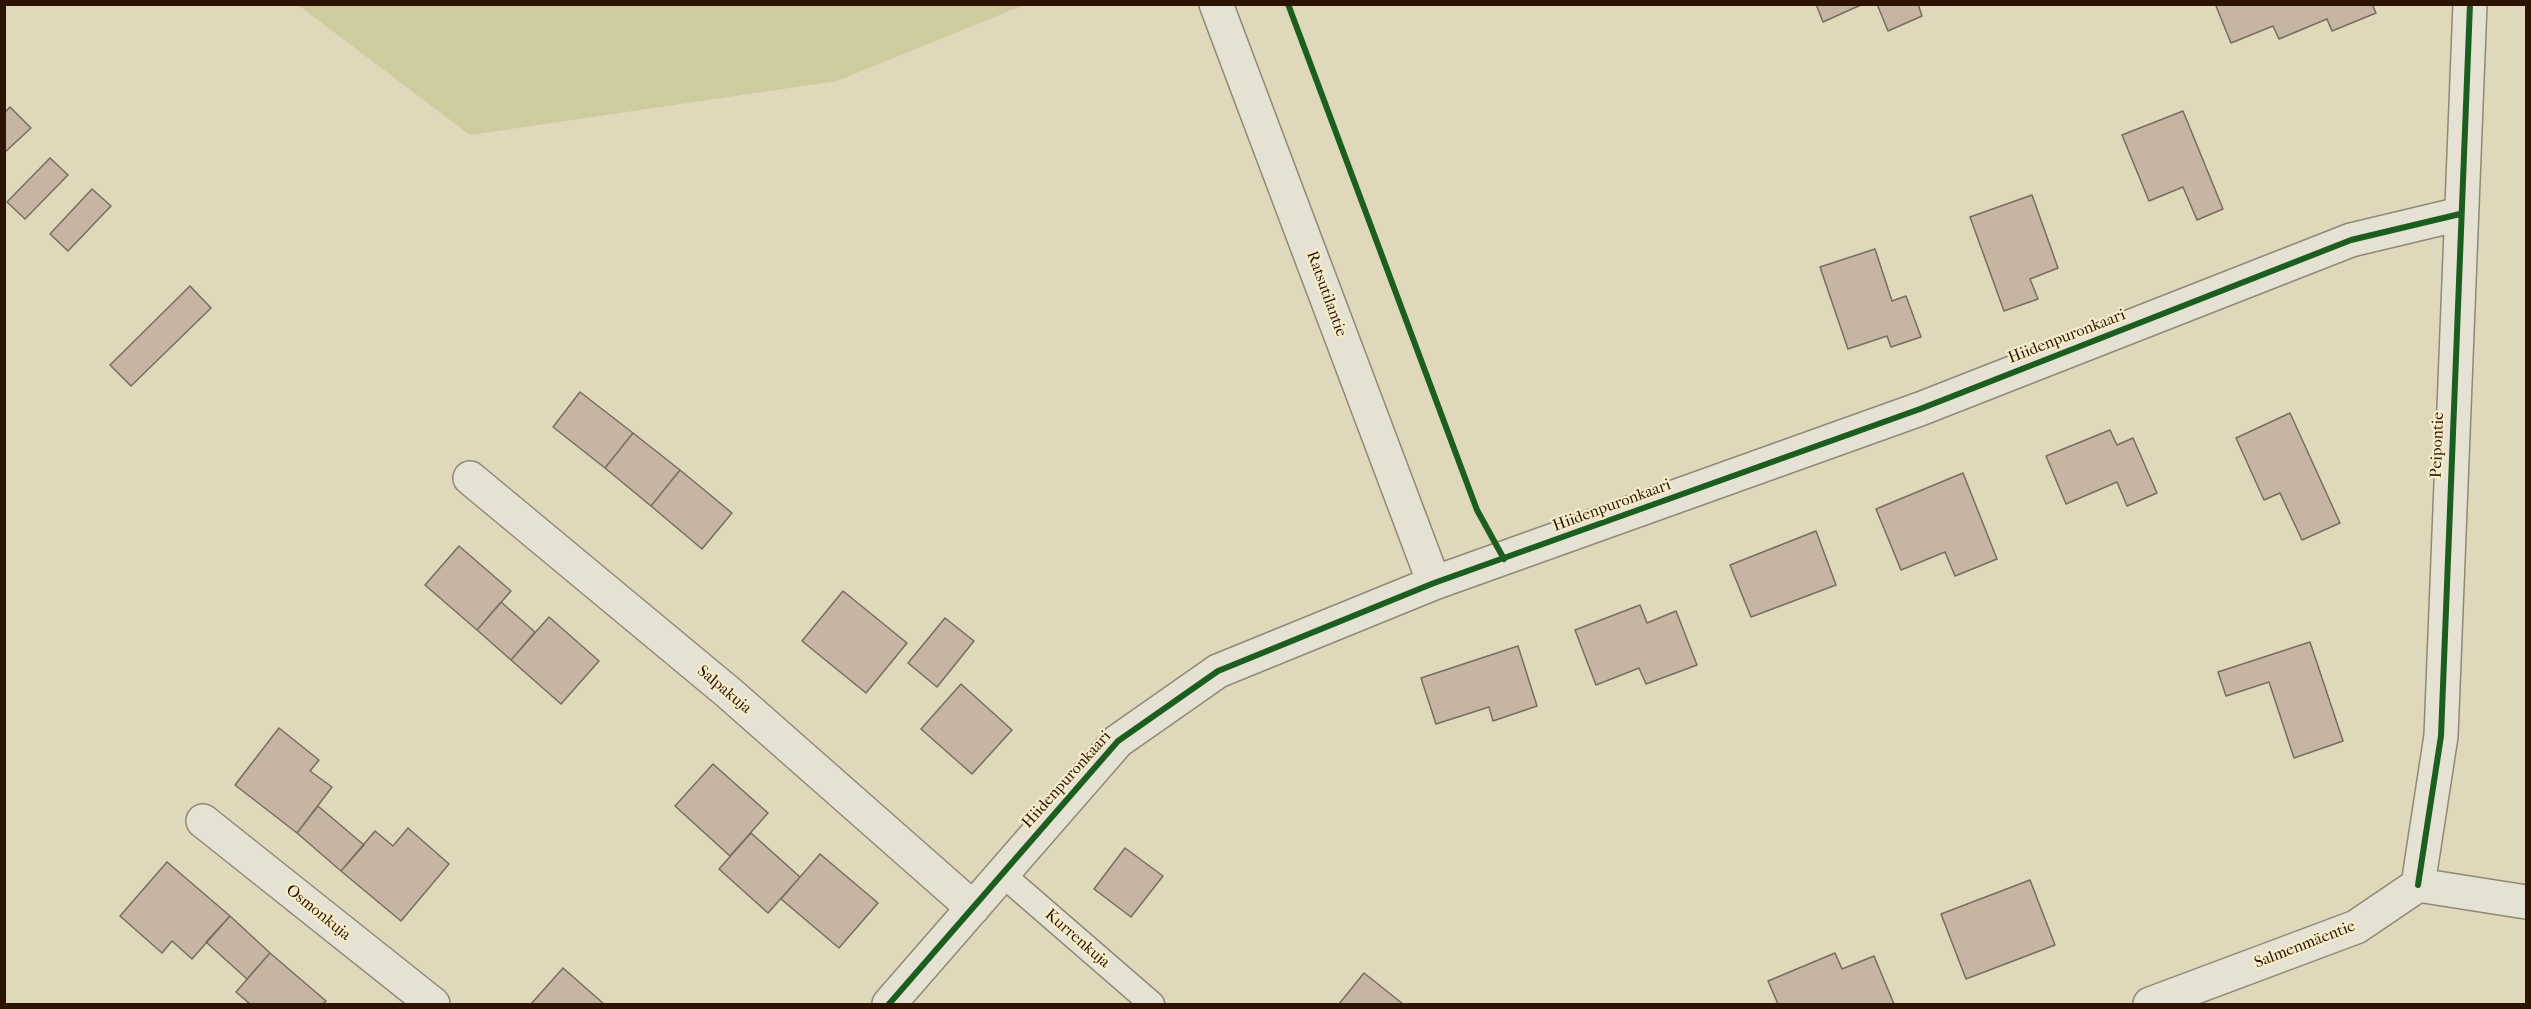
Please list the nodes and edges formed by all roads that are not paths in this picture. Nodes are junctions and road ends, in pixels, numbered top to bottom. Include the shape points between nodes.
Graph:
1 (1216, 4) edge
2 (2470, 4) edge
3 (2460, 214) junction
4 (470, 478) dead end
5 (1434, 583) junction
6 (203, 821) dead end
7 (1002, 874) junction
8 (2418, 885) junction
9 (2526, 902) edge
10 (973, 908) junction
11 (433, 1005) edge
12 (889, 1005) edge
13 (1152, 1005) edge
14 (2150, 1005) edge

1 - 5 street, Ratsutilantie
2 - 3 street, Peipontie
3 - 5 street, Hiidenpuronkaari via 2351,240 1920,409
3 - 8 street, Peipontie via 2441,736
4 - 10 street, Salpakuja via 729,693
5 - 7 street, Hiidenpuronkaari via 1218,671 1118,741
6 - 11 street, Osmonkuja
7 - 10 street, Hiidenpuronkaari
7 - 13 lane, Kurrenkuja
8 - 9 street
8 - 14 street, Salmenmäentie via 2356,927
10 - 12 street, Hiidenpuronkaari

